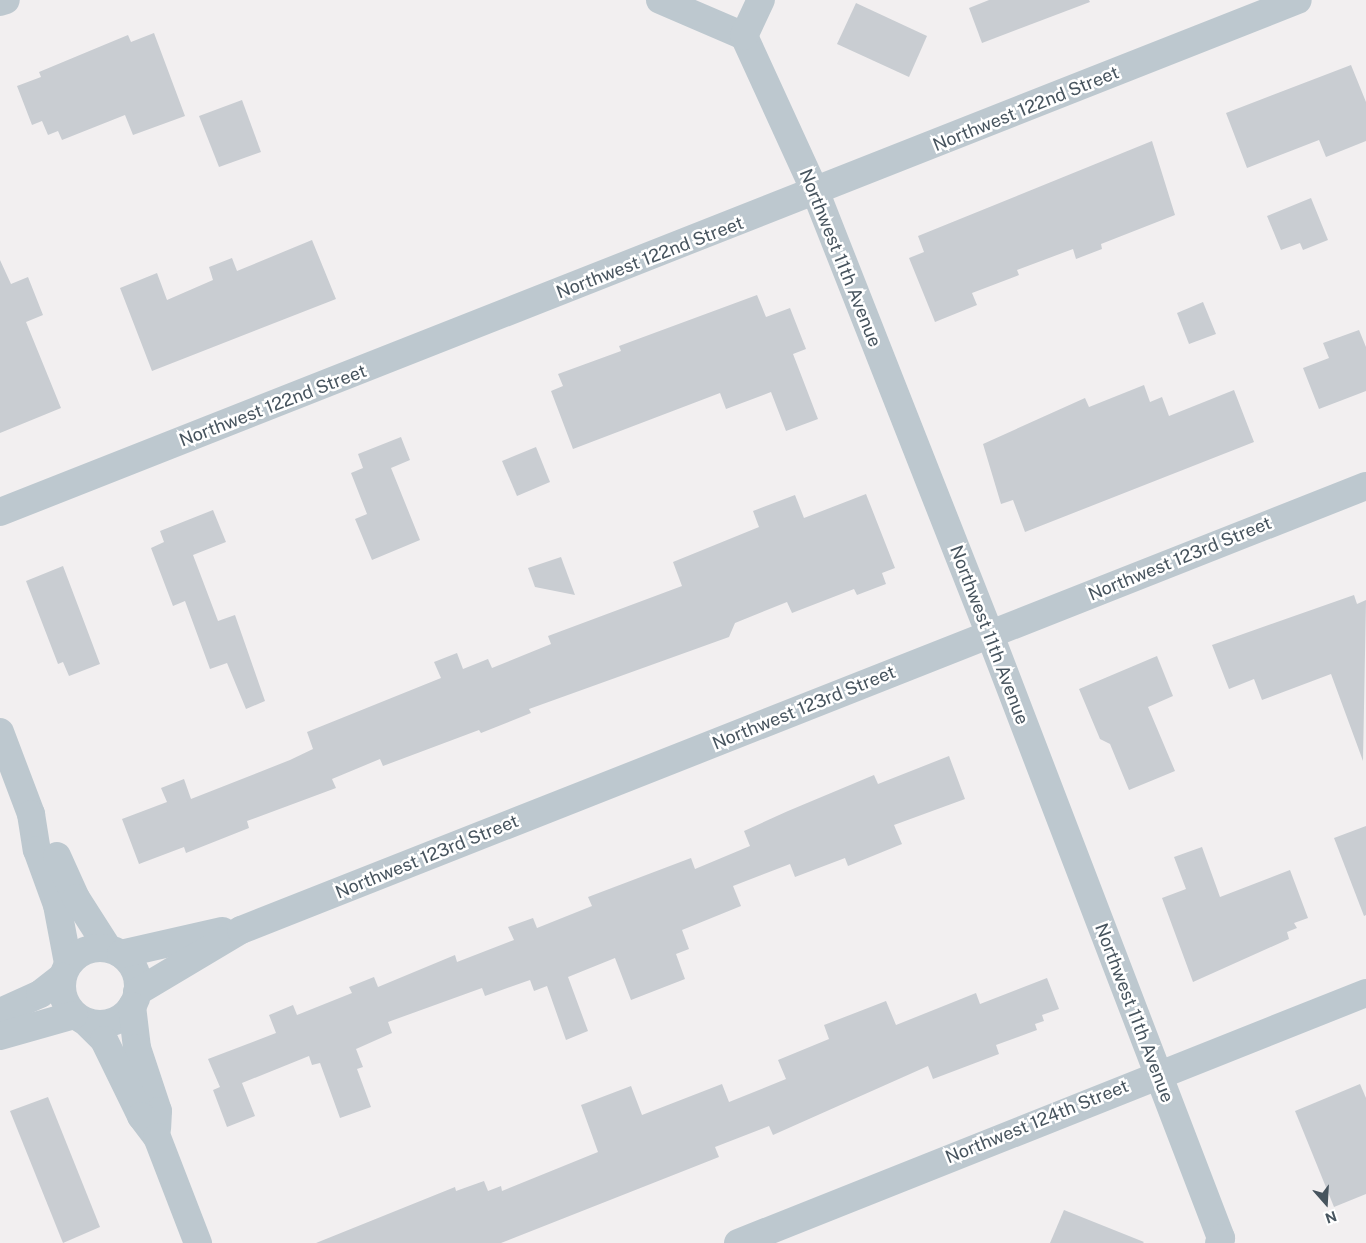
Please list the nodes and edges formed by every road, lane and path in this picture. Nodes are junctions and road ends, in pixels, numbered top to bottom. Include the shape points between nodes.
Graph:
1 (6, 0) edge
2 (660, 0) edge
3 (761, 0) edge
4 (1298, 0) edge
5 (0, 2) edge
6 (744, 36) junction
7 (816, 193) junction
8 (1366, 486) edge
9 (0, 512) edge
10 (990, 635) junction
11 (0, 732) edge
12 (31, 814) junction
13 (241, 930) junction
14 (114, 951) junction
15 (65, 970) junction
16 (1366, 994) edge
17 (135, 999) junction
18 (0, 1012) edge
19 (80, 1019) junction
20 (0, 1036) edge
21 (1158, 1074) junction
22 (157, 1137) junction
23 (1224, 1242) edge
24 (198, 1243) edge
25 (738, 1243) edge

1 - 5 street
2 - 6 street
3 - 6 street
4 - 7 street, Northwest 122nd Street
6 - 7 street, Northwest 11th Avenue
7 - 9 street, Northwest 122nd Street
7 - 10 street, Northwest 11th Avenue
8 - 10 street, Northwest 123rd Street
10 - 13 street, Northwest 123rd Street
10 - 21 street, Northwest 11th Avenue
11 - 12 street
12 - 14 street
12 - 15 street via 37,850 57,905
13 - 14 street, Northwest 123rd Street
13 - 17 street, Northwest 123rd Street
14 - 15 street via 79,953
14 - 17 street via 133,965
15 - 18 street via 40,994
15 - 19 street via 61,991
16 - 21 street, Northwest 124th Street
17 - 19 street via 116,1020
17 - 22 street via 137,1048 158,1111
19 - 20 street
19 - 22 street via 104,1040 140,1116
21 - 23 street, Northwest 11th Avenue
21 - 25 street, Northwest 124th Street
22 - 24 street

